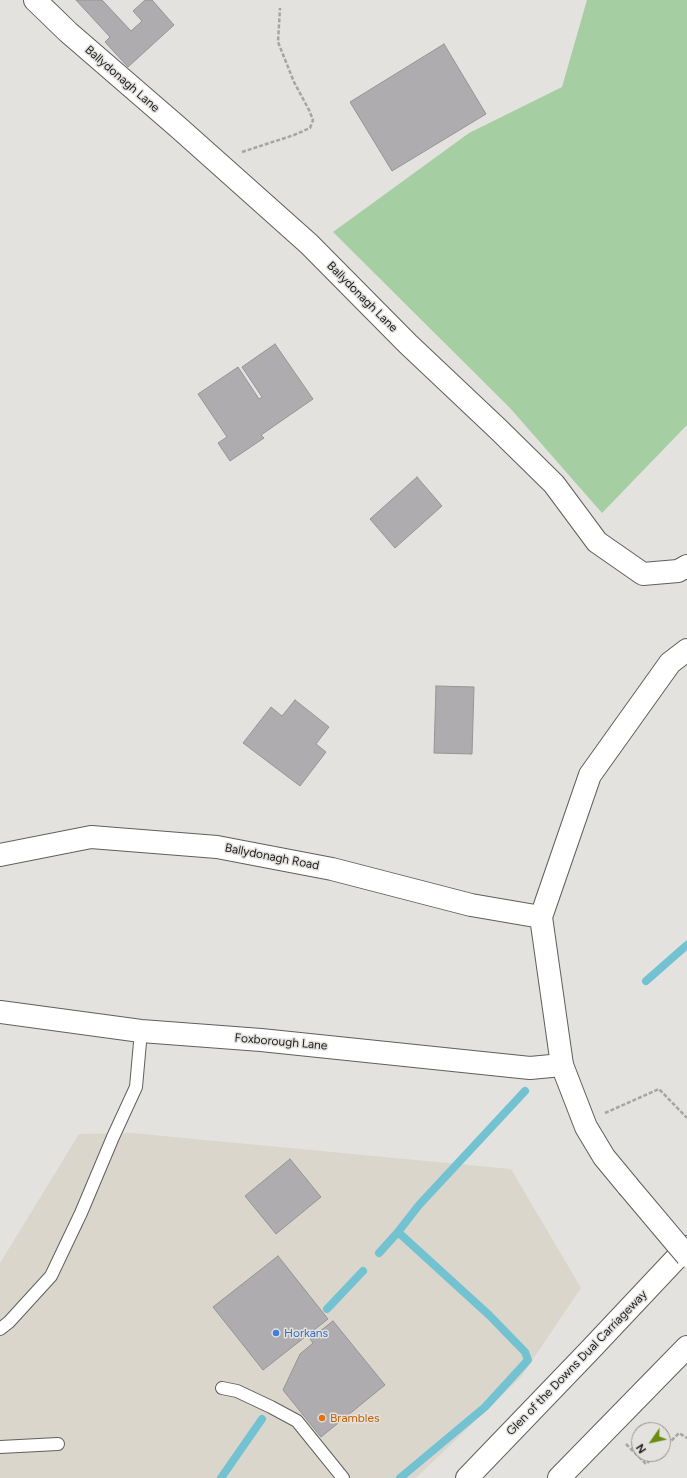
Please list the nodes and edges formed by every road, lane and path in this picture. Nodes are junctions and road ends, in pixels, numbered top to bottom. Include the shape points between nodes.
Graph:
1 (35, 0) edge
2 (280, 8) dead end
3 (221, 166) junction
4 (687, 566) edge
5 (687, 650) edge
6 (0, 855) edge
7 (541, 917) junction
8 (0, 1012) edge
9 (141, 1030) junction
10 (562, 1065) junction
11 (687, 1118) edge
12 (586, 1127) junction
13 (687, 1247) edge
14 (687, 1256) edge
15 (0, 1329) edge
16 (687, 1347) edge
17 (222, 1388) dead end
18 (608, 1427) junction
19 (687, 1438) edge
20 (671, 1440) edge
21 (58, 1444) dead end
22 (0, 1447) edge
23 (631, 1449) edge
24 (343, 1478) edge
25 (467, 1478) edge
26 (559, 1478) edge

1 - 3 main road, Ballydonagh Lane
2 - 3 path via 278,42 313,120 310,128 252,147 233,156
3 - 4 main road, Ballydonagh Lane via 309,244 408,344 521,451 554,484 597,542 643,574 678,570
5 - 7 main road via 670,663 590,775
6 - 7 main road, Ballydonagh Road via 91,836 217,847 332,869 471,905
7 - 10 main road
8 - 9 main road, Foxborough Lane
9 - 10 main road, Foxborough Lane via 530,1068
9 - 15 lane via 136,1087 81,1213 51,1276 10,1322
10 - 12 main road
11 - 12 path via 659,1089 607,1111
12 - 14 main road, bridge via 604,1157
13 - 25 main road, Glen of the Downs Dual Carriageway
16 - 18 main road
17 - 24 lane via 237,1391 297,1421
18 - 23 path
18 - 26 main road
19 - 20 path via 679,1433
21 - 22 lane

